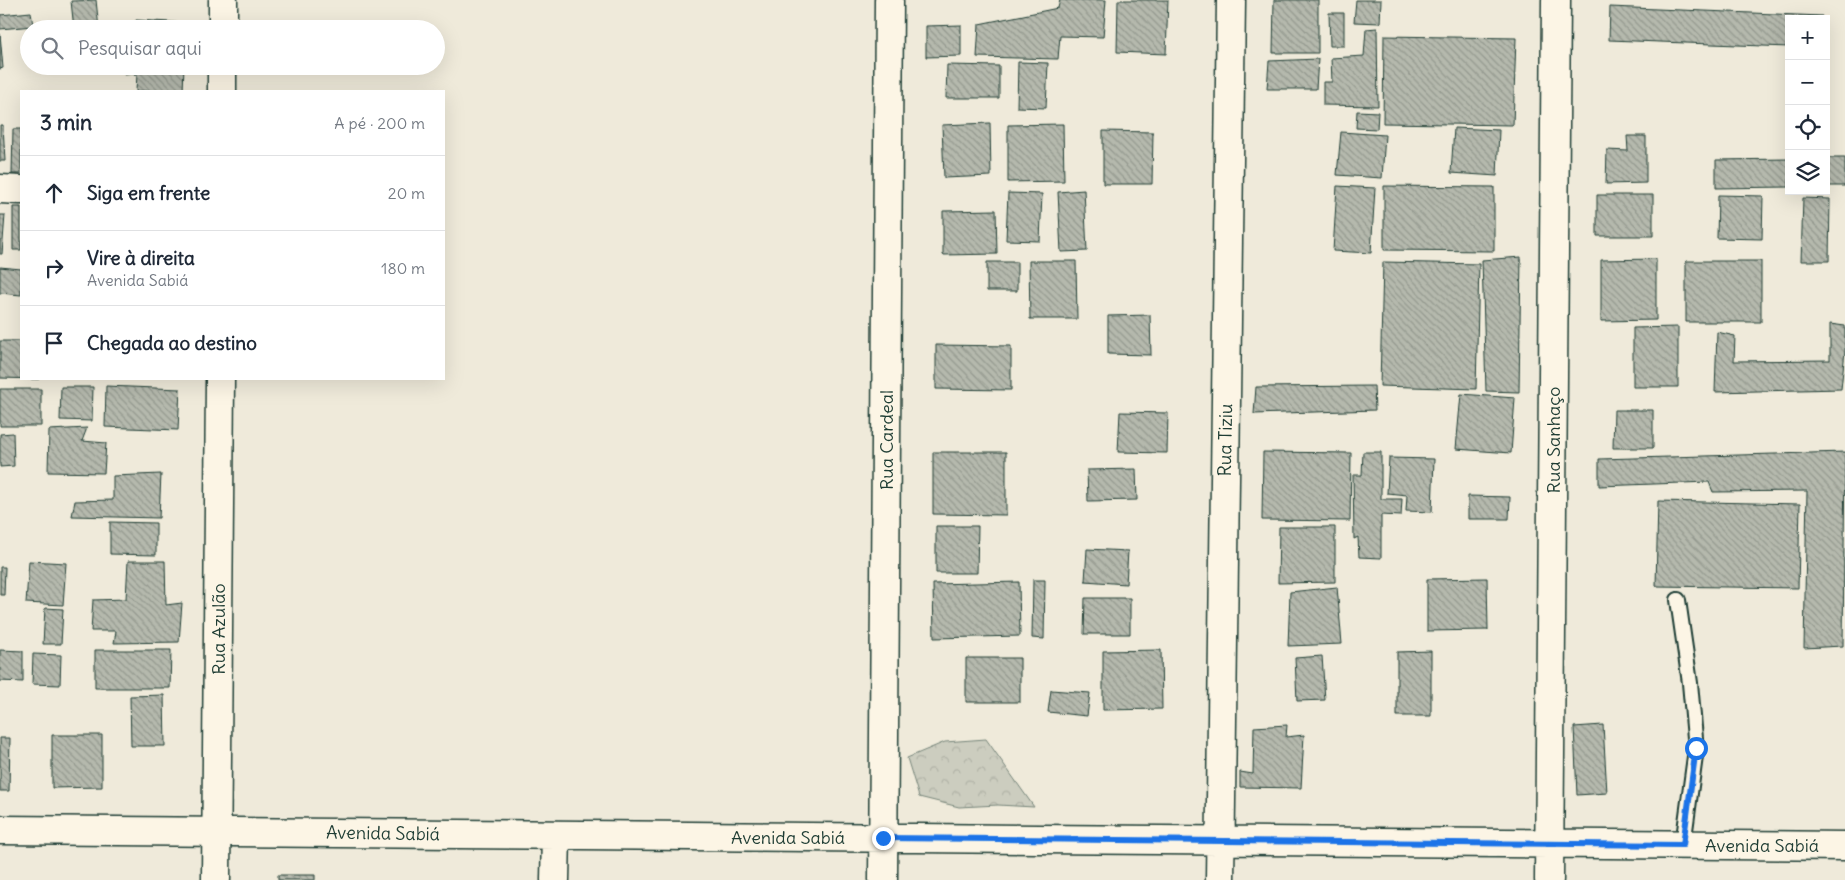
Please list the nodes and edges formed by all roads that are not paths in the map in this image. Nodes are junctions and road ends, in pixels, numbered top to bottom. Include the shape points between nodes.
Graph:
1 (223, 0) edge
2 (889, 0) edge
3 (1231, 0) edge
4 (1556, 0) edge
5 (223, 20) edge
6 (222, 75) edge
7 (222, 90) edge
8 (0, 189) edge
9 (20, 190) edge
10 (220, 380) edge
11 (1678, 600) dead end
12 (0, 830) edge
13 (217, 832) junction
14 (556, 835) junction
15 (883, 838) junction
16 (1220, 841) junction
17 (1550, 844) junction
18 (1683, 845) junction
19 (1845, 846) edge
20 (216, 880) edge
21 (555, 880) edge
22 (882, 880) edge
23 (1220, 880) edge
24 (1550, 880) edge

1 - 5 street
2 - 15 street, Rua Cardeal
3 - 16 street, Rua Tiziu
4 - 17 street, Rua Sanhaço
6 - 7 street
8 - 9 street
10 - 13 street, Rua Azulão
11 - 18 lane via 1696,748
12 - 13 street, Avenida Sabiá
13 - 14 street, Avenida Sabiá
13 - 20 street, Rua Azulão
14 - 15 street, Avenida Sabiá
14 - 21 street
15 - 16 street, Avenida Sabiá
15 - 22 street, Rua Cardeal
16 - 17 street, Avenida Sabiá
16 - 23 street, Rua Tiziu
17 - 18 street, Avenida Sabiá
17 - 24 street, Rua Sanhaço
18 - 19 street, Avenida Sabiá

